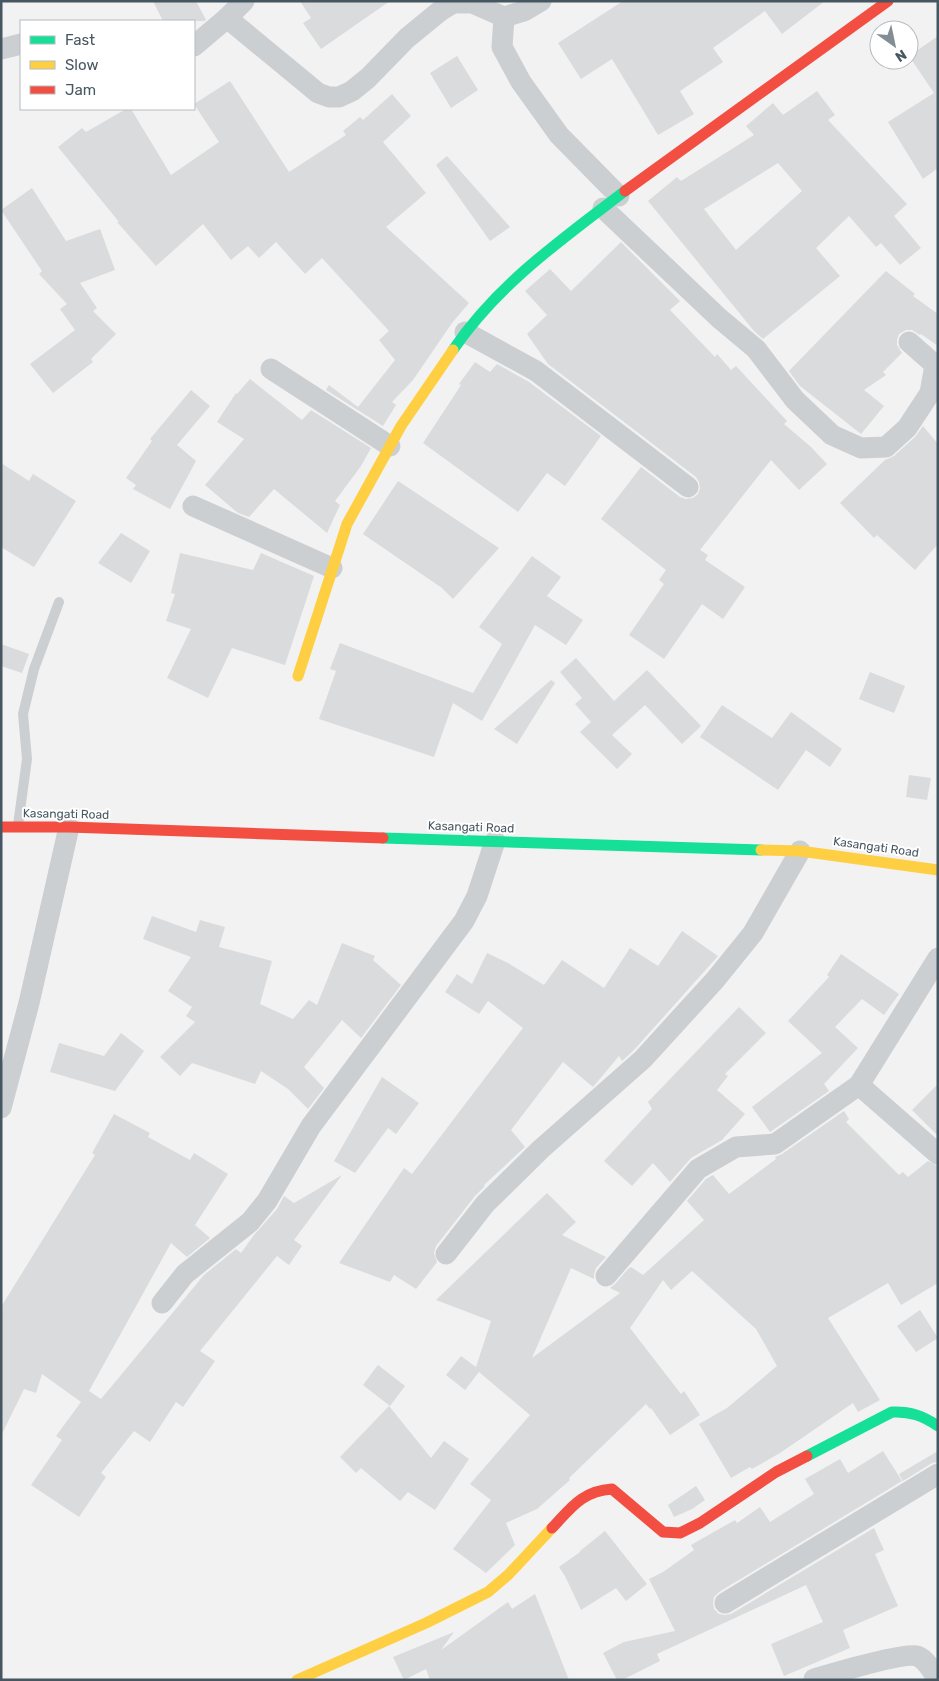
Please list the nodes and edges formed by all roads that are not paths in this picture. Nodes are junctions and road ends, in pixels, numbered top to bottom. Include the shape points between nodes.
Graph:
1 (244, 1) edge
2 (541, 1) edge
3 (888, 1) edge
4 (504, 17) junction
5 (227, 18) junction
6 (20, 44) edge
7 (195, 45) edge
8 (1, 49) edge
9 (611, 202) junction
10 (465, 332) junction
11 (909, 342) dead end
12 (936, 364) edge
13 (271, 369) dead end
14 (390, 446) junction
15 (688, 487) dead end
16 (194, 506) dead end
17 (332, 568) junction
18 (59, 602) dead end
19 (298, 676) dead end
20 (1, 827) edge
21 (18, 827) junction
22 (69, 827) junction
23 (495, 841) junction
24 (800, 851) junction
25 (938, 870) edge
26 (938, 958) edge
27 (859, 1086) junction
28 (1, 1108) edge
29 (938, 1154) edge
30 (446, 1254) dead end
31 (606, 1276) dead end
32 (162, 1303) dead end
33 (938, 1426) edge
34 (938, 1474) edge
35 (725, 1603) dead end
36 (814, 1678) dead end
37 (938, 1679) edge
38 (297, 1680) edge

1 - 5 street
2 - 4 street
3 - 9 street
4 - 5 street via 472,3 453,3 407,38 368,78 339,97 318,93
4 - 9 street via 502,47 521,82
5 - 7 street
6 - 8 street
9 - 10 street via 546,250 499,293
9 - 12 street via 719,318 756,349 795,400 832,435 861,448 886,447 907,428 930,393
10 - 14 street
10 - 15 street via 536,372
11 - 12 street
13 - 14 street
14 - 17 street via 347,524
16 - 17 street
17 - 19 street
18 - 21 lane via 34,669 23,714 27,759
20 - 21 street, Kasangati Road
21 - 22 street, Kasangati Road
22 - 23 street, Kasangati Road
22 - 28 street via 29,1003
23 - 24 street, Kasangati Road
23 - 32 street via 477,896 464,922 311,1126 267,1201 250,1222 185,1274
24 - 25 street, Kasangati Road
24 - 30 street via 753,933 715,980 643,1059 540,1149 485,1204
26 - 27 street
27 - 29 street
27 - 31 street via 775,1144 736,1147 698,1168
33 - 38 street via 907,1410 892,1412 776,1472 680,1533 663,1532 612,1489 598,1490 580,1499 488,1592
34 - 35 street
36 - 37 street via 915,1655 924,1660

